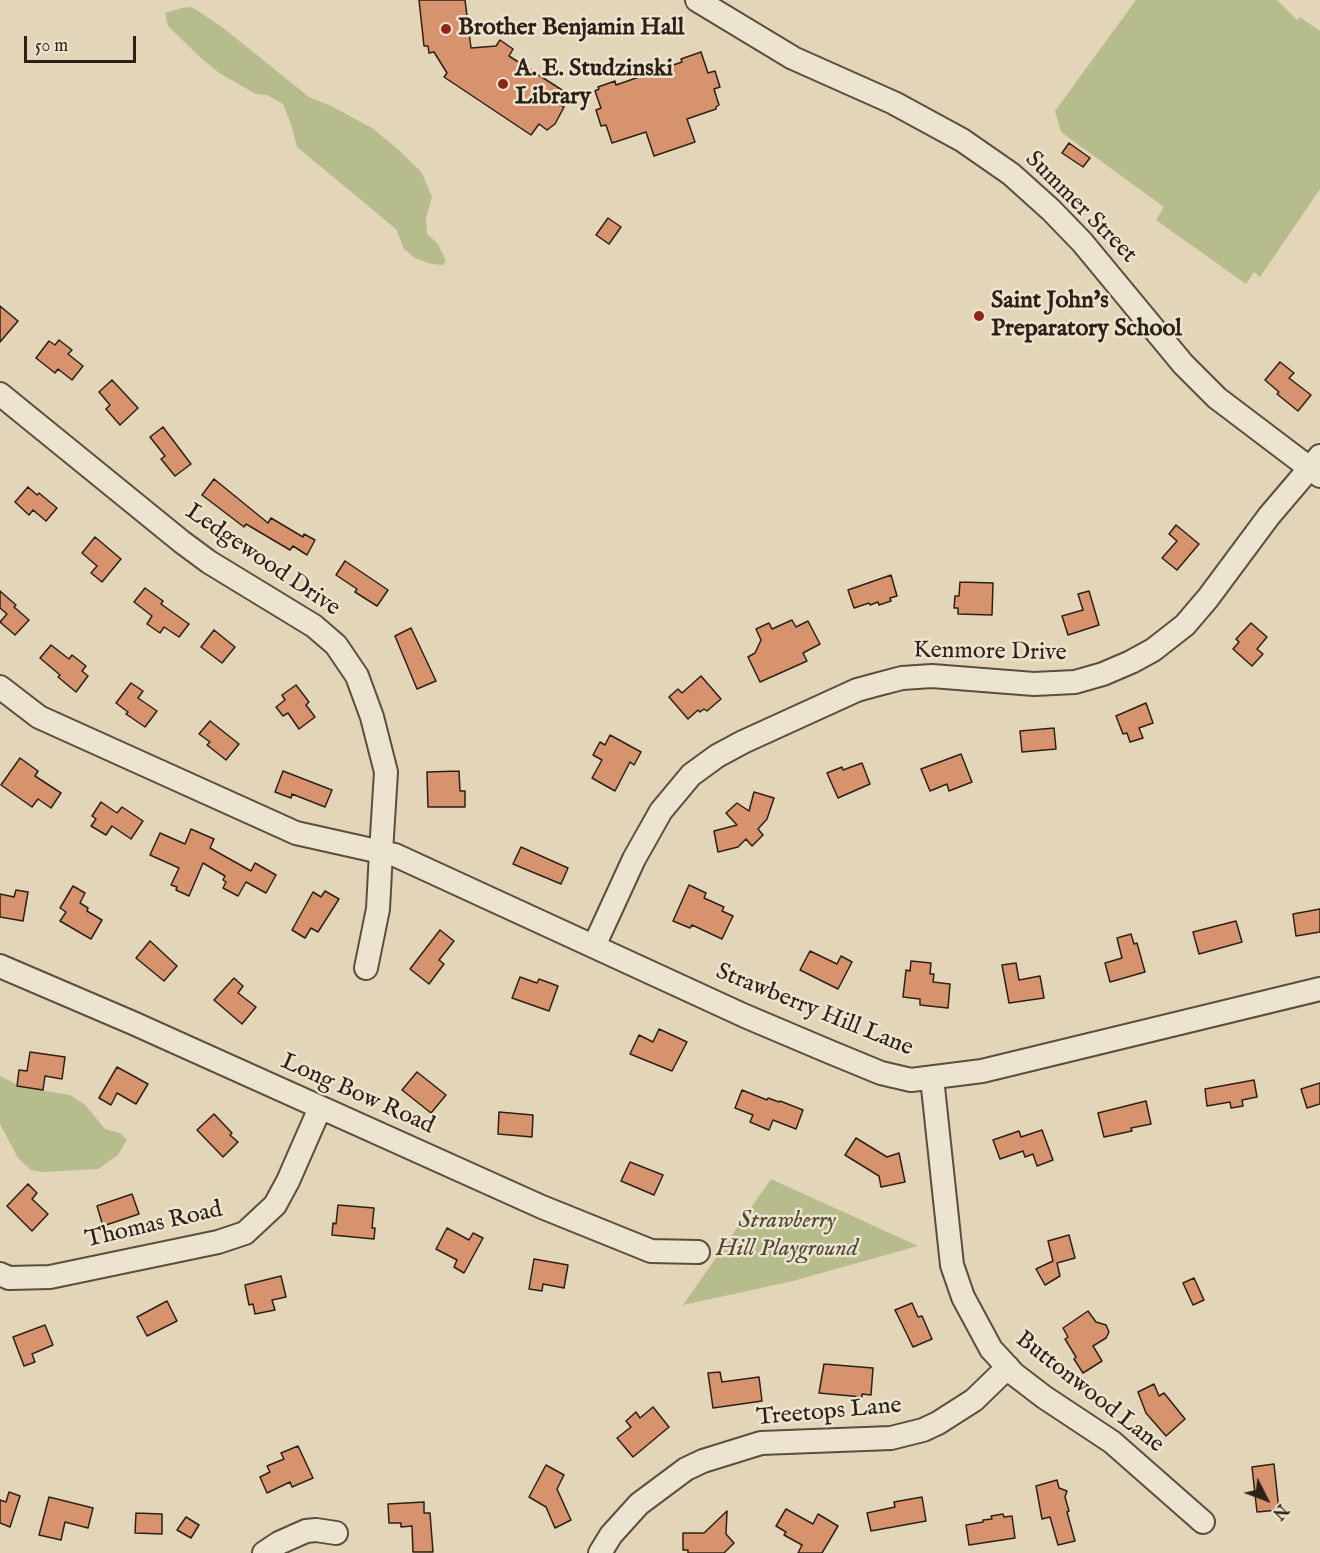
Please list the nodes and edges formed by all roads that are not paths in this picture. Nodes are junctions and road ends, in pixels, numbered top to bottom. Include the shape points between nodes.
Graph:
1 (697, 0) edge
2 (0, 394) edge
3 (1317, 467) edge
4 (0, 687) edge
5 (381, 852) junction
6 (594, 946) junction
7 (0, 966) edge
8 (366, 968) dead end
9 (1320, 989) edge
10 (932, 1078) junction
11 (320, 1108) junction
12 (698, 1252) dead end
13 (0, 1274) edge
14 (1008, 1367) junction
15 (1203, 1522) dead end
16 (336, 1533) dead end
17 (264, 1553) edge
18 (600, 1553) edge

1 - 3 street, Summer Street via 793,58 962,140 1011,174 1082,242 1183,364 1217,398
2 - 5 street, Ledgewood Drive via 209,562 314,626 336,645 357,676 386,772
3 - 6 street, Kenmore Drive via 1269,516 1185,626 1131,663 1075,682 902,678 857,690 717,756 691,775 661,811
4 - 5 street via 39,717 296,833
5 - 6 street, Strawberry Hill Lane
5 - 8 street, Ledgewood Drive via 378,909
6 - 10 street, Strawberry Hill Lane via 871,1068 911,1080
7 - 11 street, Long Bow Road
9 - 10 street, Strawberry Hill Lane via 982,1071
10 - 14 street, Buttonwood Lane via 952,1264 963,1297 986,1340
11 - 12 street, Long Bow Road via 651,1251
11 - 13 street, Thomas Road via 275,1205 245,1233 50,1276 9,1278
14 - 15 street, Buttonwood Lane via 1044,1397 1112,1442
14 - 18 street, Treetops Lane via 974,1400 923,1430 891,1438 761,1443 686,1469 639,1504
16 - 17 street via 306,1531

